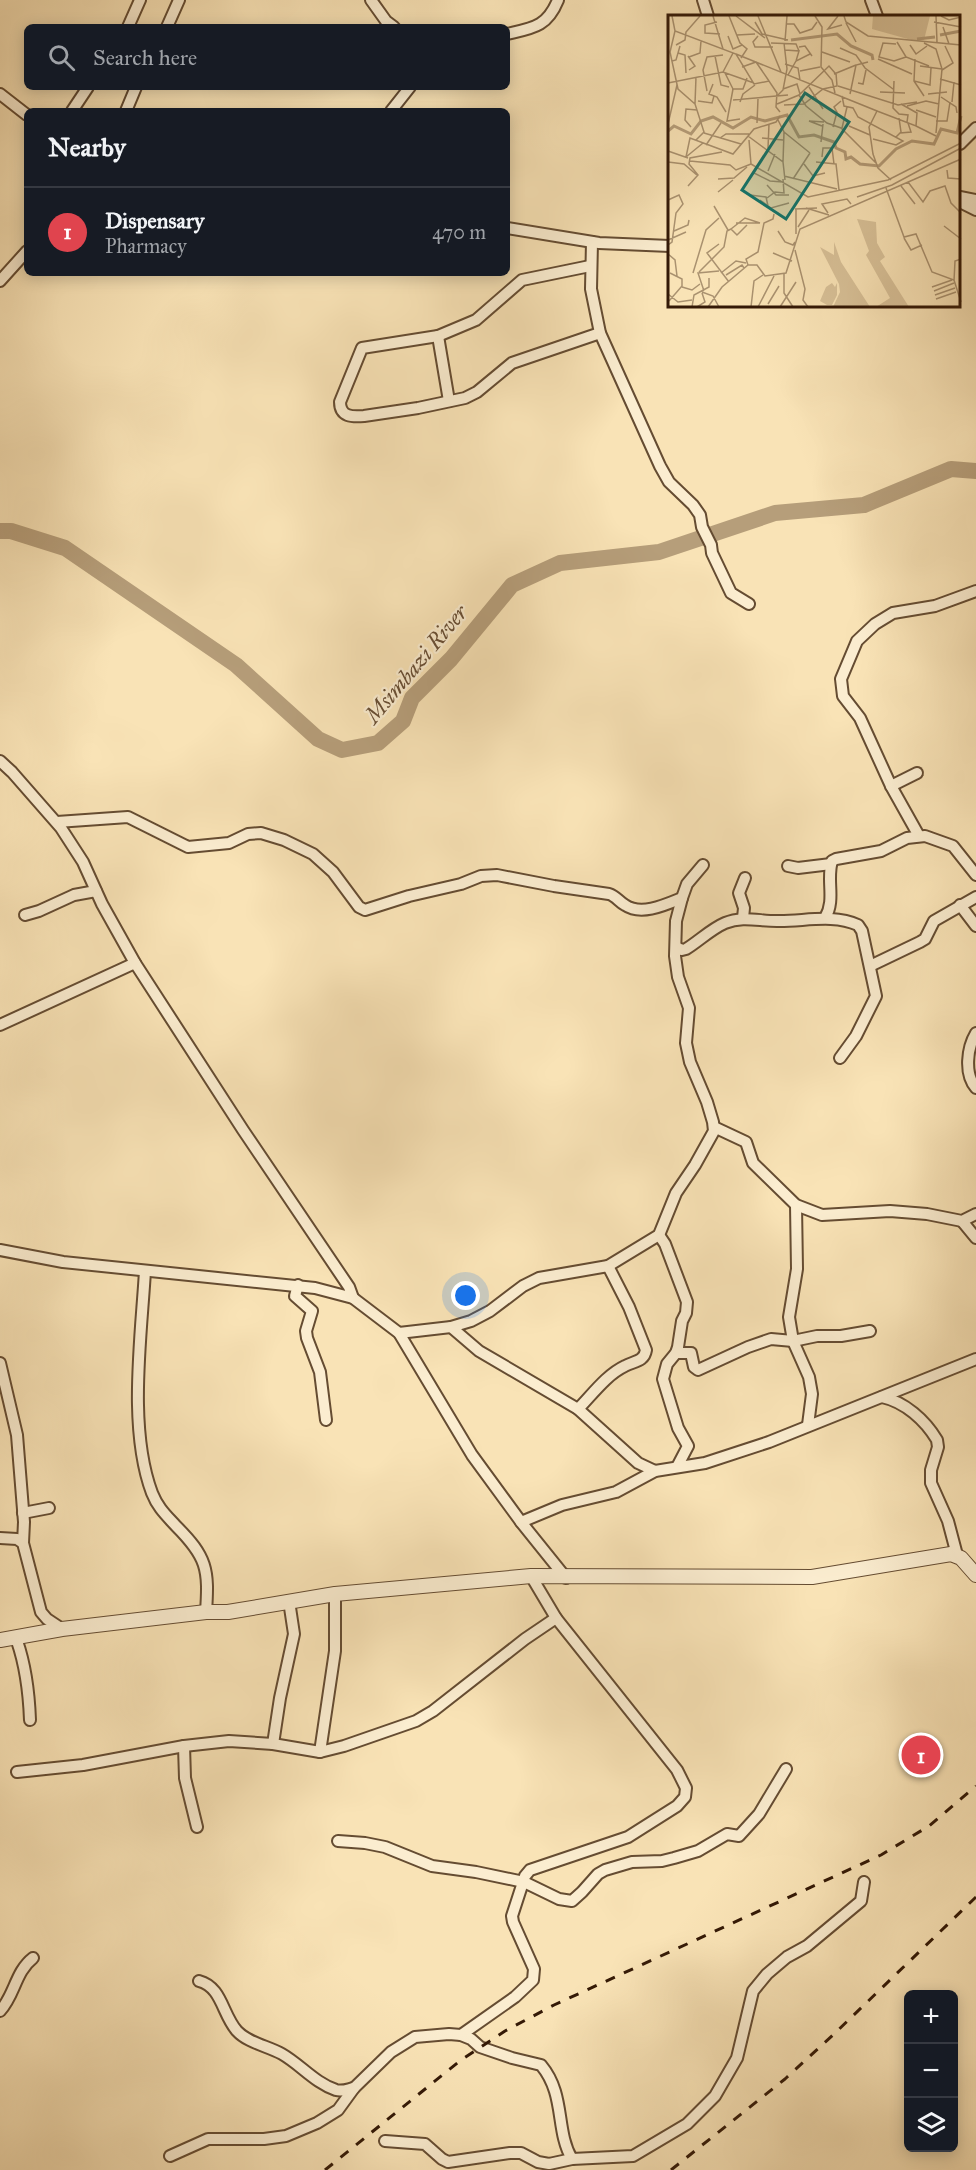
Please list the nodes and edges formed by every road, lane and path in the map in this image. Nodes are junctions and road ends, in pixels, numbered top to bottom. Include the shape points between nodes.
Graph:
1 (140, 0) edge
2 (179, 0) edge
3 (370, 0) edge
4 (558, 0) edge
5 (703, 0) edge
6 (871, 0) edge
7 (708, 15) edge
8 (877, 15) edge
9 (129, 24) edge
10 (168, 24) edge
11 (390, 24) edge
12 (510, 33) edge
13 (86, 90) edge
14 (135, 90) edge
15 (408, 90) edge
16 (0, 94) edge
17 (74, 108) edge
18 (127, 108) edge
19 (393, 108) edge
20 (24, 113) edge
21 (976, 128) edge
22 (961, 143) edge
23 (961, 197) edge
24 (976, 200) edge
25 (961, 202) edge
26 (976, 210) edge
27 (510, 228) edge
28 (592, 242) junction
29 (668, 246) edge
30 (24, 254) edge
31 (590, 266) junction
32 (0, 281) edge
33 (600, 333) junction
34 (438, 336) junction
35 (449, 401) junction
36 (976, 591) edge
37 (749, 604) dead end
38 (0, 760) edge
39 (917, 773) dead end
40 (891, 786) junction
41 (57, 822) junction
42 (919, 836) junction
43 (831, 864) junction
44 (703, 865) dead end
45 (788, 866) dead end
46 (976, 875) edge
47 (745, 878) dead end
48 (96, 891) junction
49 (976, 897) edge
50 (682, 898) junction
51 (960, 905) junction
52 (25, 915) dead end
53 (743, 918) junction
54 (825, 918) junction
55 (976, 926) edge
56 (676, 947) junction
57 (135, 963) junction
58 (870, 966) junction
59 (0, 1025) edge
60 (976, 1034) edge
61 (840, 1058) dead end
62 (976, 1088) edge
63 (714, 1127) junction
64 (796, 1205) junction
65 (976, 1214) edge
66 (962, 1221) junction
67 (659, 1235) junction
68 (976, 1238) edge
69 (0, 1250) edge
70 (608, 1266) junction
71 (145, 1270) junction
72 (298, 1285) junction
73 (353, 1298) junction
74 (451, 1327) junction
75 (870, 1331) dead end
76 (399, 1333) junction
77 (793, 1341) junction
78 (676, 1353) junction
79 (976, 1359) edge
80 (0, 1363) edge
81 (882, 1397) junction
82 (578, 1409) junction
83 (326, 1420) dead end
84 (808, 1425) junction
85 (678, 1467) junction
86 (655, 1471) junction
87 (49, 1508) dead end
88 (23, 1513) junction
89 (520, 1522) junction
90 (0, 1538) edge
91 (23, 1543) junction
92 (957, 1555) junction
93 (976, 1575) edge
94 (531, 1576) junction
95 (566, 1578) junction
96 (335, 1594) junction
97 (289, 1600) junction
98 (206, 1612) junction
99 (556, 1618) junction
100 (62, 1629) junction
101 (5, 1639) edge
102 (30, 1720) dead end
103 (273, 1744) junction
104 (184, 1746) junction
105 (320, 1752) junction
106 (786, 1769) dead end
107 (17, 1772) dead end
108 (197, 1827) dead end
109 (338, 1841) dead end
110 (524, 1882) junction
111 (864, 1882) dead end
112 (33, 1958) dead end
113 (199, 1981) dead end
114 (0, 2011) edge
115 (461, 2036) junction
116 (354, 2088) junction
117 (386, 2141) dead end
118 (170, 2156) dead end
119 (572, 2159) junction

1 - 9 street
2 - 10 street
3 - 11 street
4 - 12 street via 545,22
5 - 7 street
6 - 8 street
13 - 17 street
14 - 18 street
15 - 19 street
16 - 20 street
21 - 22 street
23 - 24 street
25 - 26 street
27 - 28 street
28 - 29 street
28 - 31 street
30 - 32 street
31 - 33 street
31 - 34 street via 522,280 476,320
33 - 35 street via 517,361 474,394
33 - 37 street via 660,466 669,482 700,515 731,593
34 - 35 street
34 - 35 street via 362,348 339,402 350,417
36 - 40 street via 935,606 893,613 857,641 845,668 841,679 843,696 865,728
38 - 41 street
39 - 40 street
40 - 42 street
41 - 48 street
41 - 50 street via 128,817 188,847 229,843 261,833 313,854 365,910 497,875 609,894 633,909 649,909
42 - 43 street via 881,851 836,859
42 - 46 street via 953,846
43 - 45 street
43 - 54 street via 831,900
44 - 50 street via 687,884
47 - 53 street via 740,893
48 - 52 street via 74,895
48 - 57 street
49 - 51 street
50 - 56 street via 676,921
51 - 55 street
51 - 58 street via 934,921 920,942
53 - 54 street
53 - 56 street via 717,927 686,949
54 - 58 street via 858,925
56 - 63 street via 677,969 689,1008 686,1042 690,1062
57 - 59 street
57 - 73 street
58 - 61 street via 876,996
60 - 62 street via 970,1045 969,1062 970,1078
63 - 64 street via 746,1142 753,1163
63 - 67 street via 676,1193
64 - 66 street via 826,1216 890,1211
64 - 77 street via 797,1269 789,1317
65 - 66 street
66 - 68 street
67 - 70 street
67 - 78 street via 687,1302
69 - 71 street via 63,1262
70 - 74 street via 539,1278 514,1291 481,1317
70 - 82 street via 646,1353 608,1379
71 - 72 street
71 - 98 street via 139,1360 140,1438 160,1510 188,1539 204,1563 208,1581
72 - 73 street
72 - 83 street via 295,1296 312,1311 306,1338 320,1372
73 - 76 street
74 - 76 street
74 - 82 street via 479,1350
75 - 77 street
76 - 89 street via 472,1455
77 - 78 street via 771,1339 698,1370 691,1353
77 - 84 street via 810,1385
78 - 85 street via 667,1364 663,1379 678,1428 688,1446
79 - 81 street
80 - 88 street via 18,1435
81 - 84 street
81 - 92 street via 907,1407 937,1440 931,1483 948,1521
82 - 86 street via 638,1463
84 - 85 street via 705,1463
85 - 86 street
86 - 89 street via 616,1492 562,1505
87 - 88 street
88 - 91 street
89 - 95 street
90 - 91 street
91 - 100 street via 41,1612
92 - 93 street
92 - 95 street via 812,1577
94 - 95 street
94 - 96 street
94 - 99 street
96 - 97 street
96 - 105 street via 335,1651
97 - 98 street via 228,1612
97 - 103 street via 294,1634
98 - 100 street
99 - 105 street via 416,1721
99 - 110 street via 677,1770 687,1788 677,1806 628,1837 534,1868
100 - 101 street
101 - 102 street via 17,1641 20,1650 29,1689
103 - 104 street via 229,1741
103 - 105 street
104 - 107 street via 109,1761
104 - 108 street via 185,1778
106 - 110 street via 759,1814 739,1836 727,1834 698,1851 675,1858 632,1862 605,1870 572,1901
109 - 110 street via 385,1847 432,1866
110 - 115 street via 513,1922 534,1969 533,1980
111 - 119 street via 861,1902 807,1946 787,1957 753,1991 736,2058 715,2096 702,2110 687,2124 633,2156
112 - 114 street via 21,1970 8,2002
113 - 116 street via 215,1990 242,2036 281,2054 325,2085 341,2091
115 - 116 street via 415,2037 391,2052
115 - 119 street via 480,2047 541,2065 558,2097
116 - 118 street via 338,2110 299,2132 264,2139 208,2139
117 - 119 street via 425,2144 448,2162 510,2153 521,2153 543,2163

